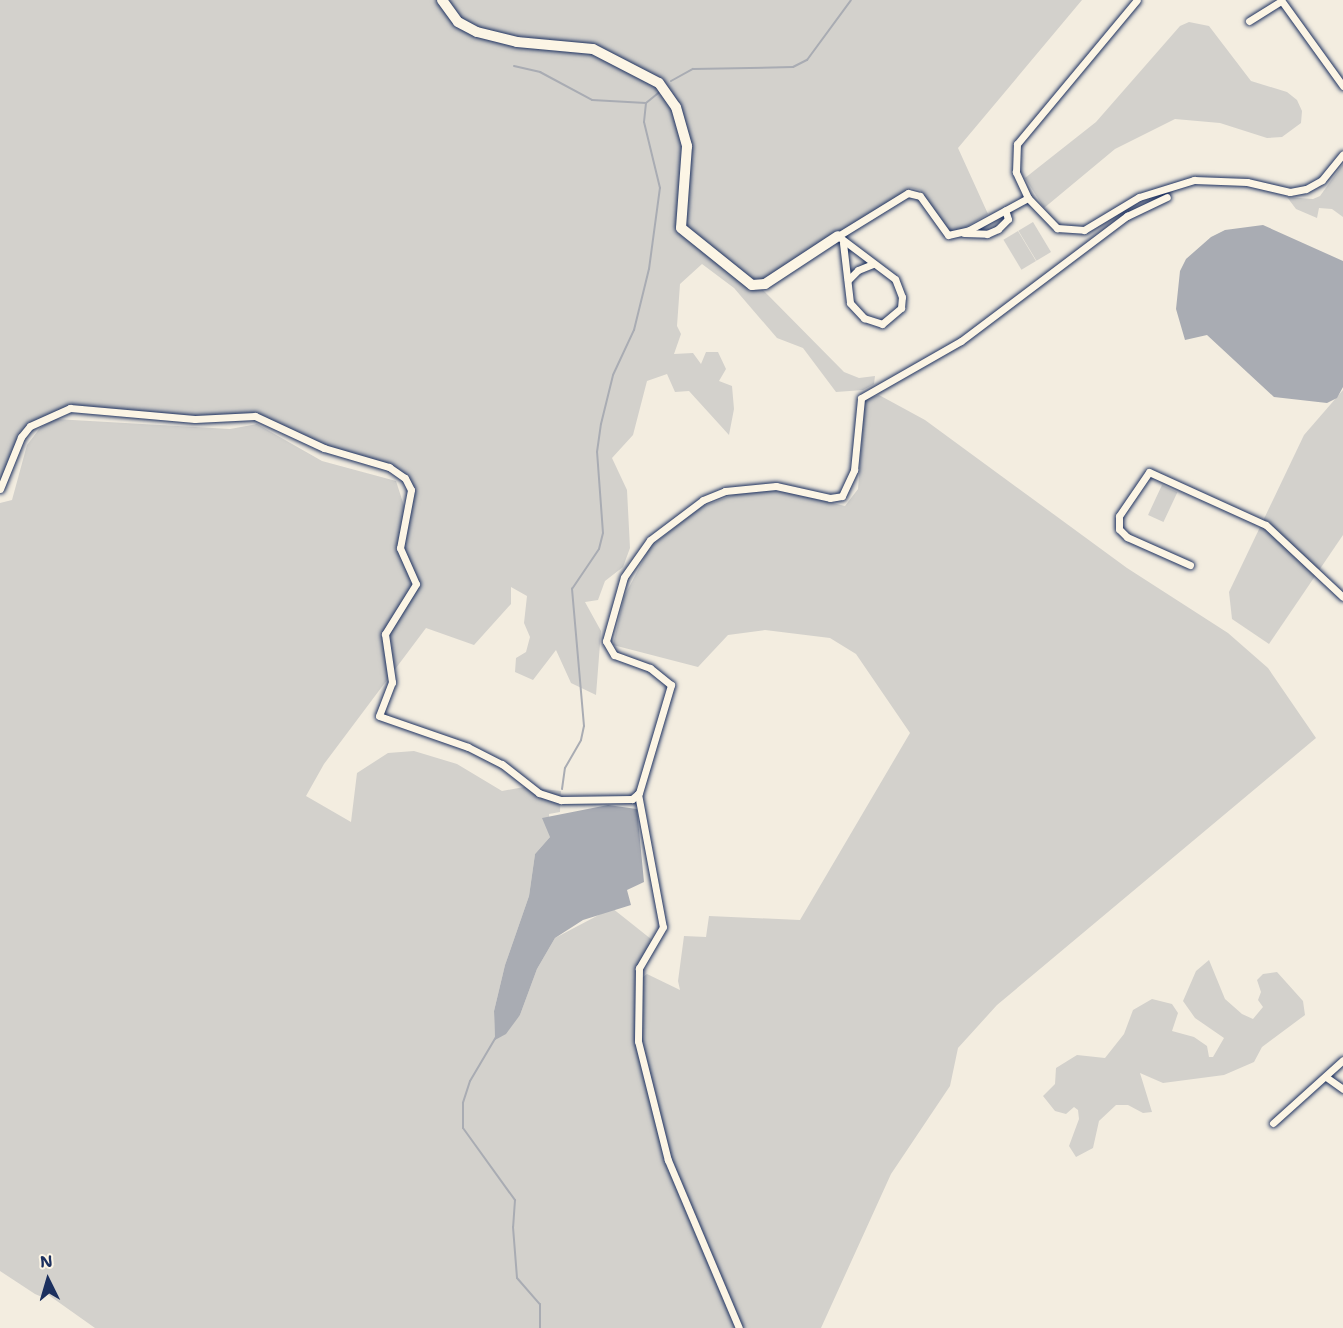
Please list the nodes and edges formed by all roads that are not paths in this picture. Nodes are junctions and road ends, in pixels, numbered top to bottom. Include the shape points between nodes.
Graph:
1 (442, 0) edge
2 (1137, 0) edge
3 (1281, 1) edge
4 (1248, 21) dead end
5 (1343, 86) edge
6 (1343, 153) edge
7 (1167, 197) dead end
8 (1028, 198) junction
9 (1005, 210) junction
10 (962, 233) junction
11 (840, 240) junction
12 (876, 264) junction
13 (847, 281) junction
14 (0, 489) edge
15 (1190, 566) dead end
16 (1343, 597) edge
17 (638, 794) junction
18 (1343, 1060) edge
19 (1326, 1077) junction
20 (1343, 1089) edge
21 (1273, 1123) dead end
22 (739, 1328) edge

1 - 11 street via 458,22 477,32 517,42 593,49 659,83 680,116 687,146 681,228 752,285 765,284
2 - 8 street via 1017,144 1016,172
3 - 4 street
3 - 5 street
6 - 8 street via 1322,180 1306,189 1290,192 1247,183 1194,180 1139,197 1084,230 1057,228
7 - 17 street via 1127,216 962,341 861,398 854,470 842,496 830,498 776,486 725,491 703,500 650,540 624,578 606,641 614,655 650,668 671,685
8 - 9 street
9 - 10 street
9 - 10 street via 1008,219 998,229 987,234
10 - 11 street via 944,233 922,198 912,193
11 - 12 street
11 - 13 street
12 - 13 street via 865,266
12 - 13 street via 895,279 902,297 901,308 888,322 871,322 855,311 848,298
14 - 17 street via 21,437 30,426 70,408 195,419 255,416 324,448 389,467 405,477 411,490 400,548 416,584 386,634 392,682 379,716 468,747 502,765 539,793 561,800 623,801
15 - 16 street via 1126,537 1119,529 1119,516 1148,472 1161,474 1266,525
17 - 22 street via 663,927 639,968 638,1041 668,1160
18 - 19 street
19 - 20 street
19 - 21 street

